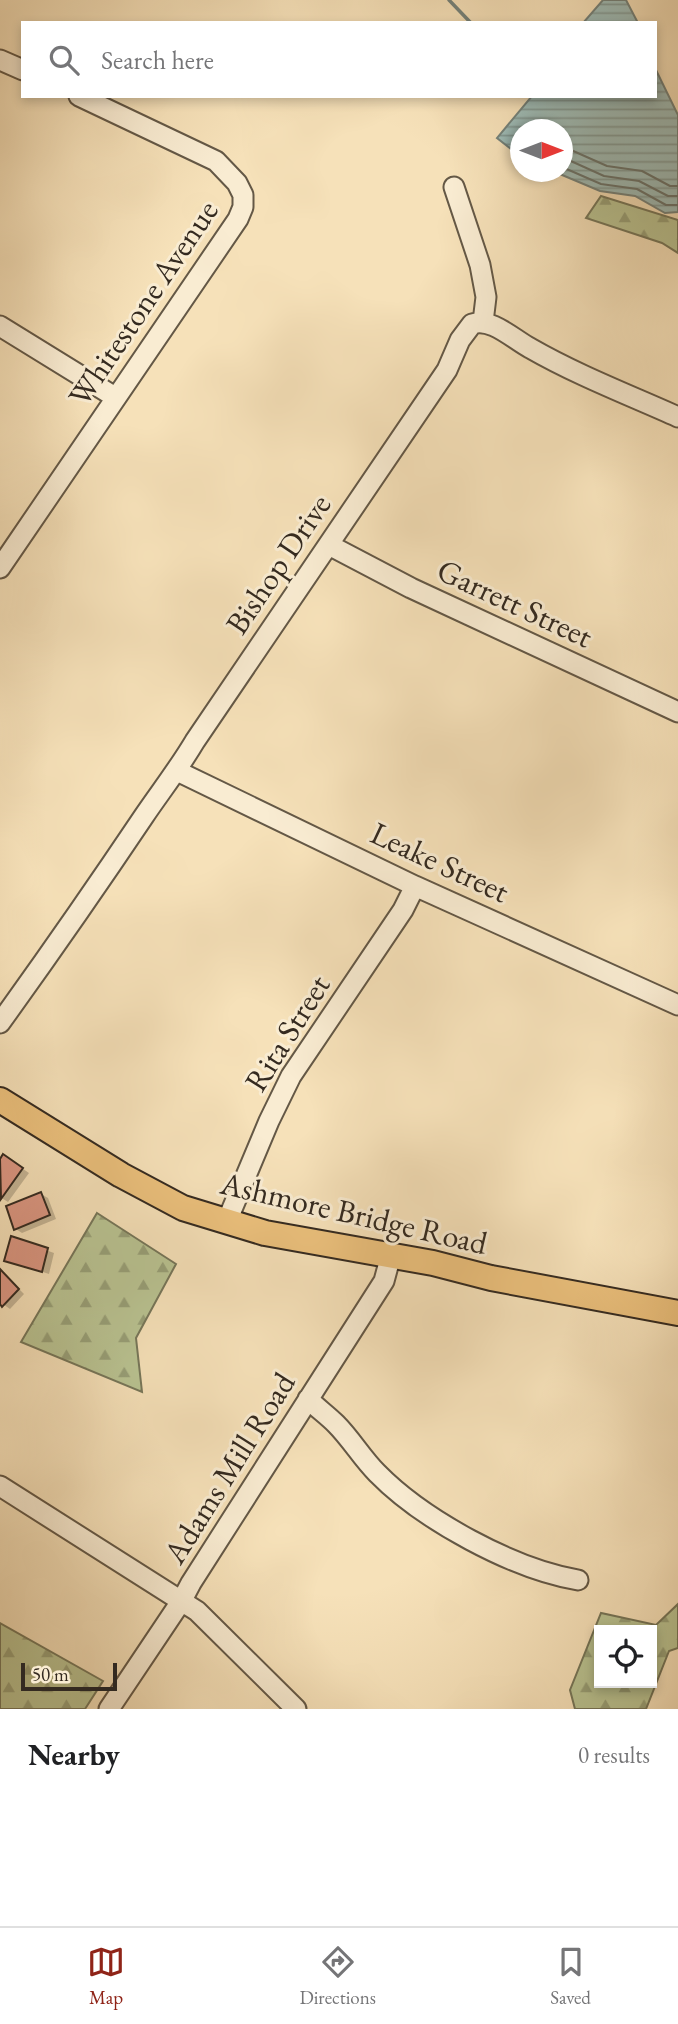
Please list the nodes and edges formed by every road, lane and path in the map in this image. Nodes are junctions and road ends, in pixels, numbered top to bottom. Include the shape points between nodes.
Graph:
1 (0, 60) edge
2 (21, 69) edge
3 (83, 98) edge
4 (454, 187) dead end
5 (483, 322) junction
6 (0, 326) edge
7 (115, 397) junction
8 (678, 417) edge
9 (329, 545) junction
10 (0, 568) edge
11 (678, 712) edge
12 (177, 771) junction
13 (415, 886) junction
14 (678, 1005) edge
15 (0, 1023) edge
16 (0, 1100) edge
17 (227, 1220) junction
18 (391, 1255) junction
19 (678, 1313) edge
20 (308, 1399) junction
21 (0, 1486) edge
22 (578, 1580) dead end
23 (182, 1600) junction
24 (110, 1709) edge
25 (296, 1709) edge

1 - 2 street
3 - 7 street, Whitestone Avenue via 216,161 243,195 238,219
4 - 5 street via 480,265 486,297
5 - 8 street via 532,350
5 - 9 street, Bishop Drive via 472,324 463,334 447,370
6 - 7 street
7 - 10 street, Whitestone Avenue
9 - 11 street, Garrett Street
9 - 12 street, Bishop Drive
12 - 13 street, Leake Street
12 - 15 street, Bishop Drive
13 - 14 street, Leake Street
13 - 17 street, Rita Street via 291,1076
16 - 17 main road, Ashmore Bridge Road via 153,1194
17 - 18 main road, Ashmore Bridge Road via 265,1233
18 - 19 main road, Ashmore Bridge Road
18 - 20 street, Adams Mill Road via 384,1281
20 - 22 street via 377,1473 427,1514 534,1569
20 - 23 street, Adams Mill Road
21 - 23 street
23 - 24 street, Adams Mill Road
23 - 25 street

